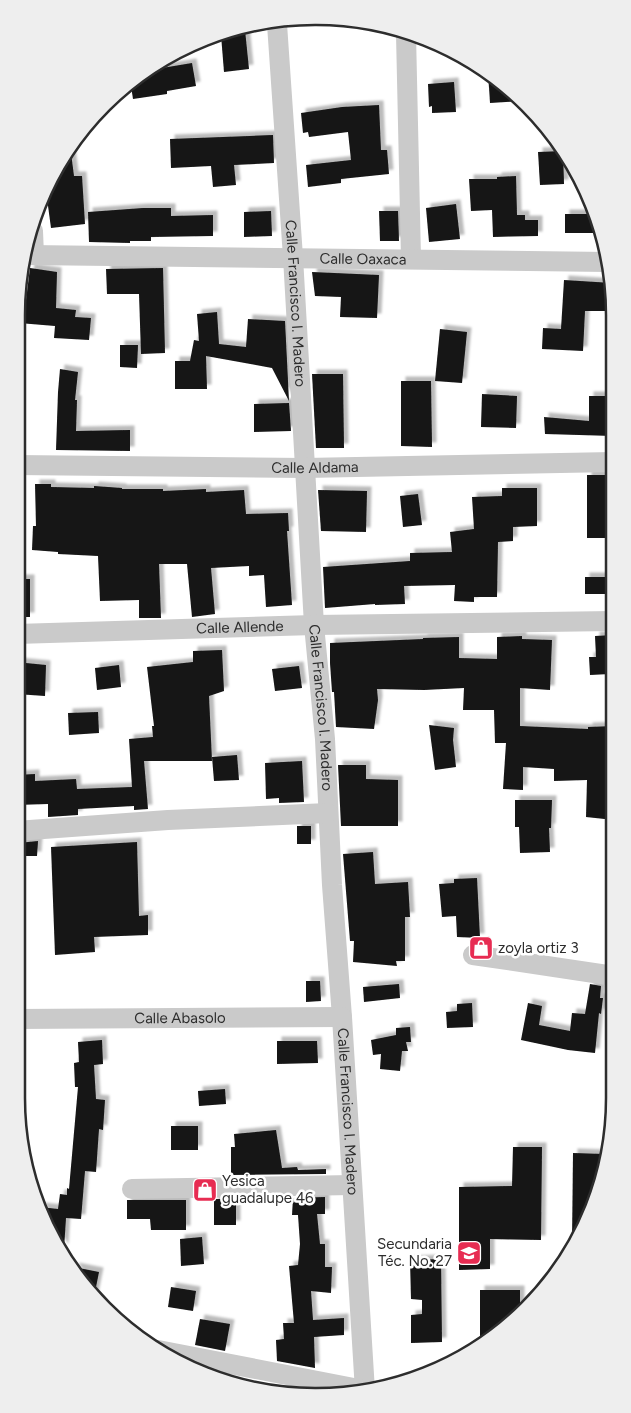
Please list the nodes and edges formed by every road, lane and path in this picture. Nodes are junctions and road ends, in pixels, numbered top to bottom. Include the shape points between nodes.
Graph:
1 (277, 27) edge
2 (406, 39) edge
3 (31, 255) edge
4 (293, 256) junction
5 (410, 258) junction
6 (601, 262) edge
7 (606, 462) edge
8 (25, 465) edge
9 (305, 468) junction
10 (606, 621) edge
11 (314, 625) junction
12 (25, 634) edge
13 (328, 813) junction
14 (25, 830) edge
15 (473, 956) dead end
16 (606, 975) edge
17 (342, 1017) junction
18 (25, 1019) edge
19 (352, 1185) junction
20 (132, 1189) dead end
21 (180, 1354) edge
22 (364, 1384) edge
23 (345, 1386) edge

1 - 4 street, Calle Francisco I. Madero
2 - 5 street
3 - 4 street, Calle Oaxaca
4 - 5 street, Calle Oaxaca
4 - 9 street, Calle Francisco I. Madero
5 - 6 street, Calle Oaxaca
7 - 9 street, Calle Aldama
8 - 9 street, Calle Aldama
9 - 11 street, Calle Francisco I. Madero
10 - 11 street, Calle Allende
11 - 12 street, Calle Allende
11 - 13 street, Calle Francisco I. Madero via 325,739
13 - 14 street
13 - 17 street, Calle Francisco I. Madero
15 - 16 street
17 - 18 street, Calle Abasolo
17 - 19 street, Calle Francisco I. Madero
19 - 20 street
19 - 22 street, Calle Francisco I. Madero
21 - 23 street

